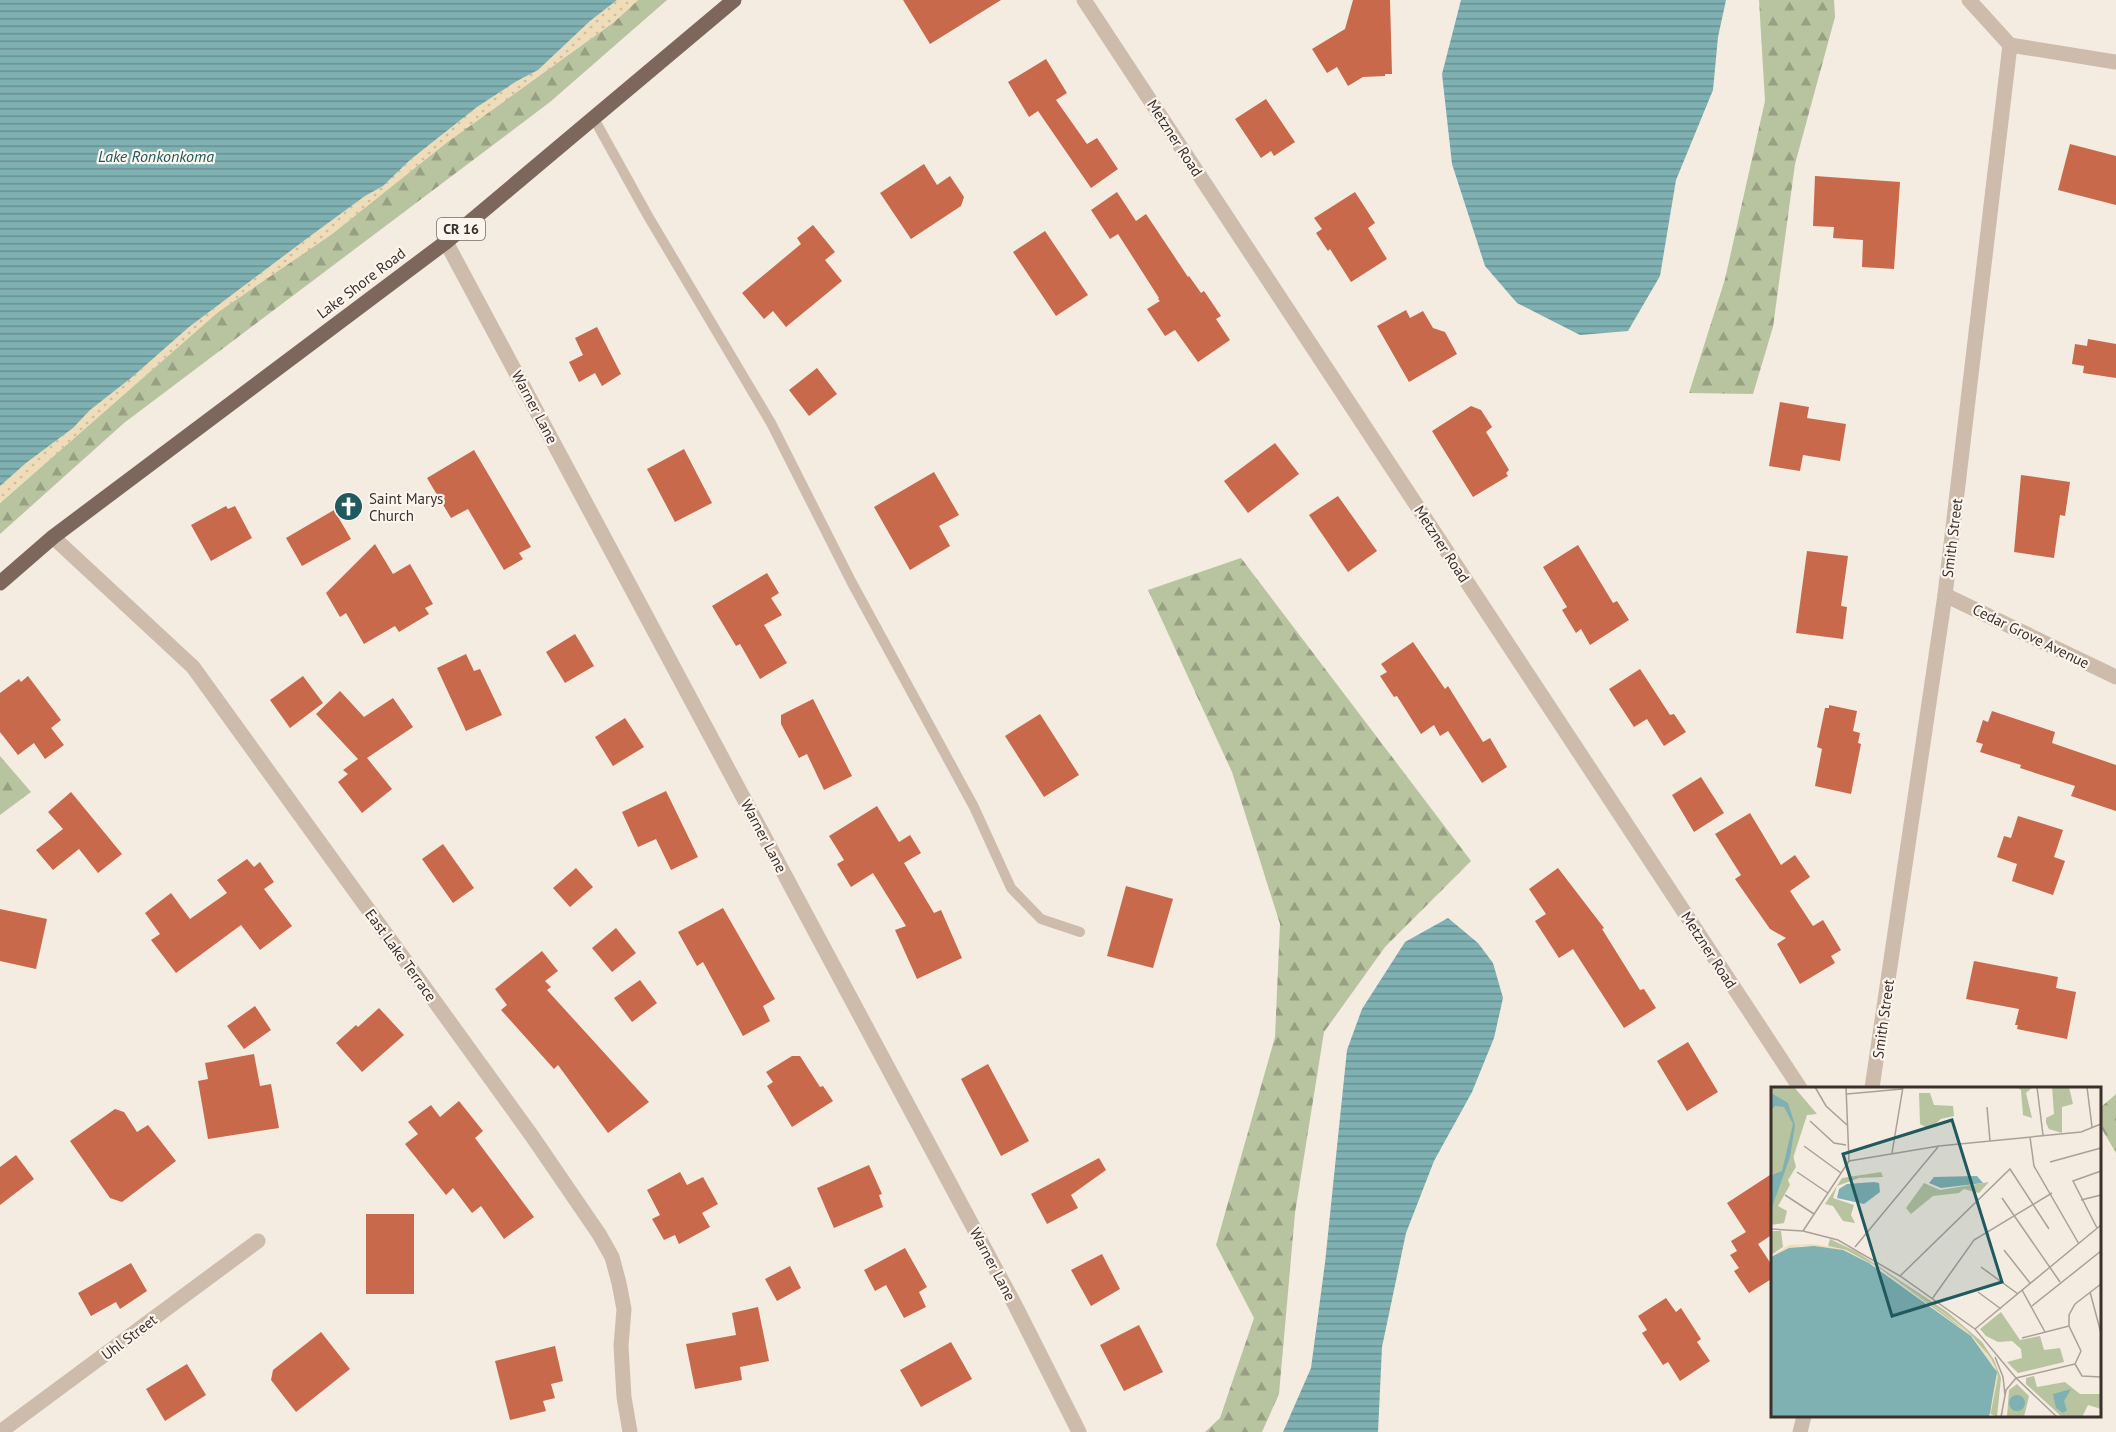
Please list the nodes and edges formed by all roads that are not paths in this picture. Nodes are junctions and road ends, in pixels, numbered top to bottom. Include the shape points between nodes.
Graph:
1 (734, 0) edge
2 (1084, 0) edge
3 (1969, 0) edge
4 (2010, 45) junction
5 (2116, 62) edge
6 (594, 117) junction
7 (446, 242) junction
8 (53, 537) junction
9 (0, 583) edge
10 (1945, 595) junction
11 (2116, 677) edge
12 (1080, 932) dead end
13 (1799, 1087) edge
14 (1872, 1087) edge
15 (258, 1241) dead end
16 (1804, 1417) edge
17 (0, 1432) edge
18 (630, 1432) edge
19 (1079, 1432) edge
20 (1800, 1432) edge

1 - 6 main road, Lake Shore Road / CR 16
2 - 13 street, Metzner Road
3 - 4 street
4 - 5 street
4 - 10 street, Smith Street
6 - 7 main road, Lake Shore Road / CR 16
6 - 12 lane via 771,423 852,584 974,807 1011,888 1041,919
7 - 8 main road, Lake Shore Road / CR 16
7 - 19 street, Warner Lane via 999,1275
8 - 9 main road, Lake Shore Road / CR 16
8 - 18 street, East Lake Terrace via 193,667 599,1234 612,1257 624,1309 622,1356
10 - 11 street, Cedar Grove Avenue
10 - 14 street, Smith Street
15 - 17 street, Uhl Street
16 - 20 street

